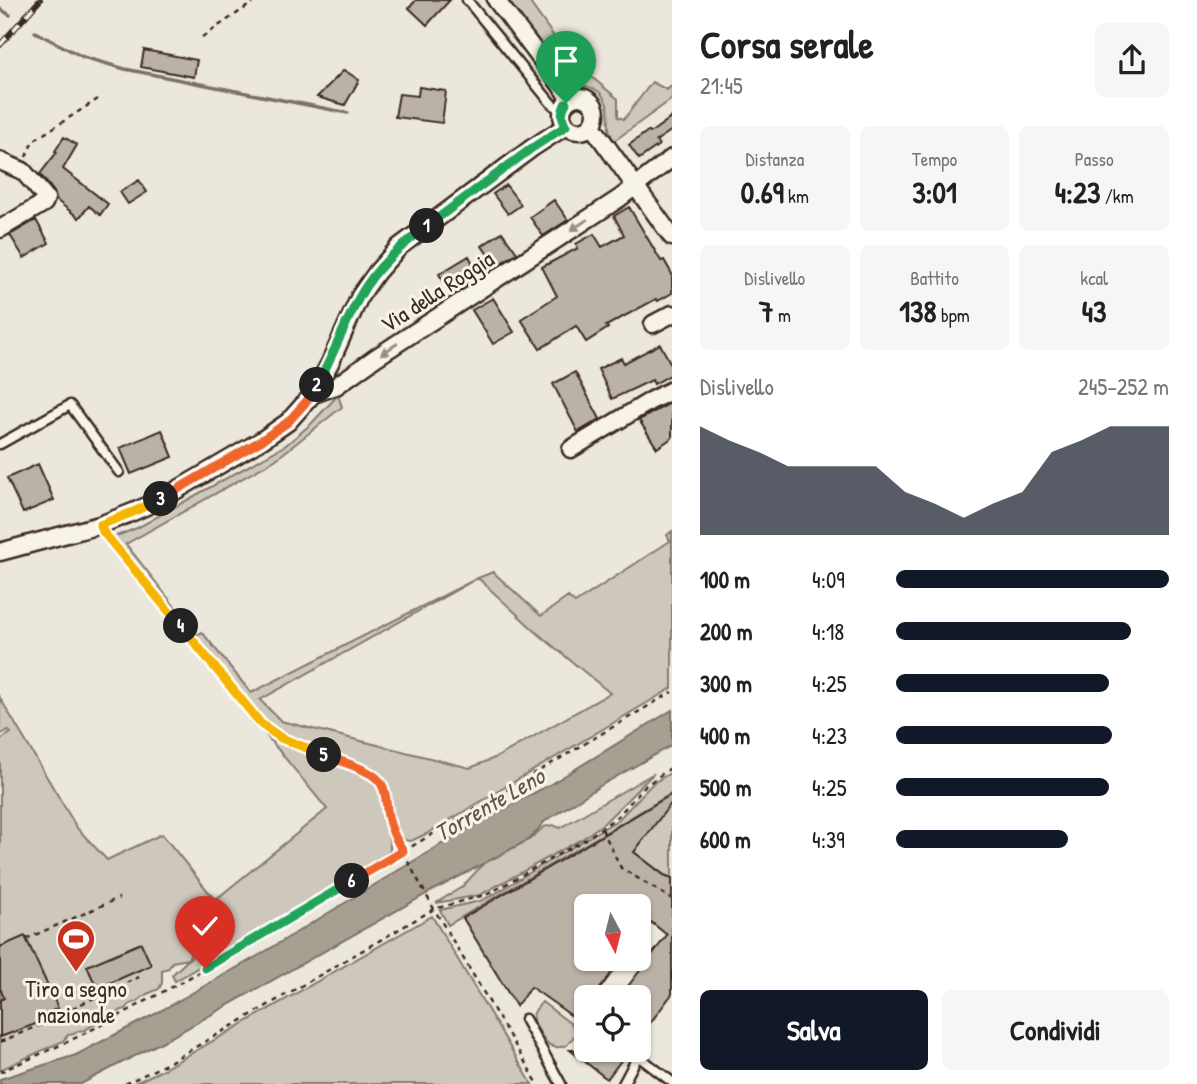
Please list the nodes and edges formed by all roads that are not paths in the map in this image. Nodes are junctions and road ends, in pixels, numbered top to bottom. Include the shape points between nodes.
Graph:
1 (467, 0) edge
2 (496, 0) edge
3 (566, 112) junction
4 (592, 126) junction
5 (672, 158) edge
6 (0, 161) edge
7 (636, 187) junction
8 (0, 229) edge
9 (672, 237) edge
10 (672, 314) edge
11 (653, 324) dead end
12 (672, 390) edge
13 (313, 394) junction
14 (0, 444) edge
15 (571, 449) dead end
16 (119, 472) dead end
17 (0, 552) edge
18 (525, 1019) dead end
19 (672, 1082) edge
20 (561, 1084) edge
21 (623, 1084) edge

1 - 3 lane via 551,103
2 - 3 street via 560,84
3 - 4 street via 576,132
3 - 4 street via 581,97 591,101 597,116
3 - 13 street via 532,148 399,247 360,296
4 - 7 street
5 - 7 street, Via della Roggia
6 - 8 street via 23,171 46,198
7 - 9 street
7 -> 13 street, Via della Roggia via 336,386
10 - 11 street
12 - 15 street
13 - 17 street, Via della Roggia via 288,422 262,440 158,500 100,525
14 - 16 lane via 70,405
18 - 20 lane
19 - 21 lane via 638,1056

